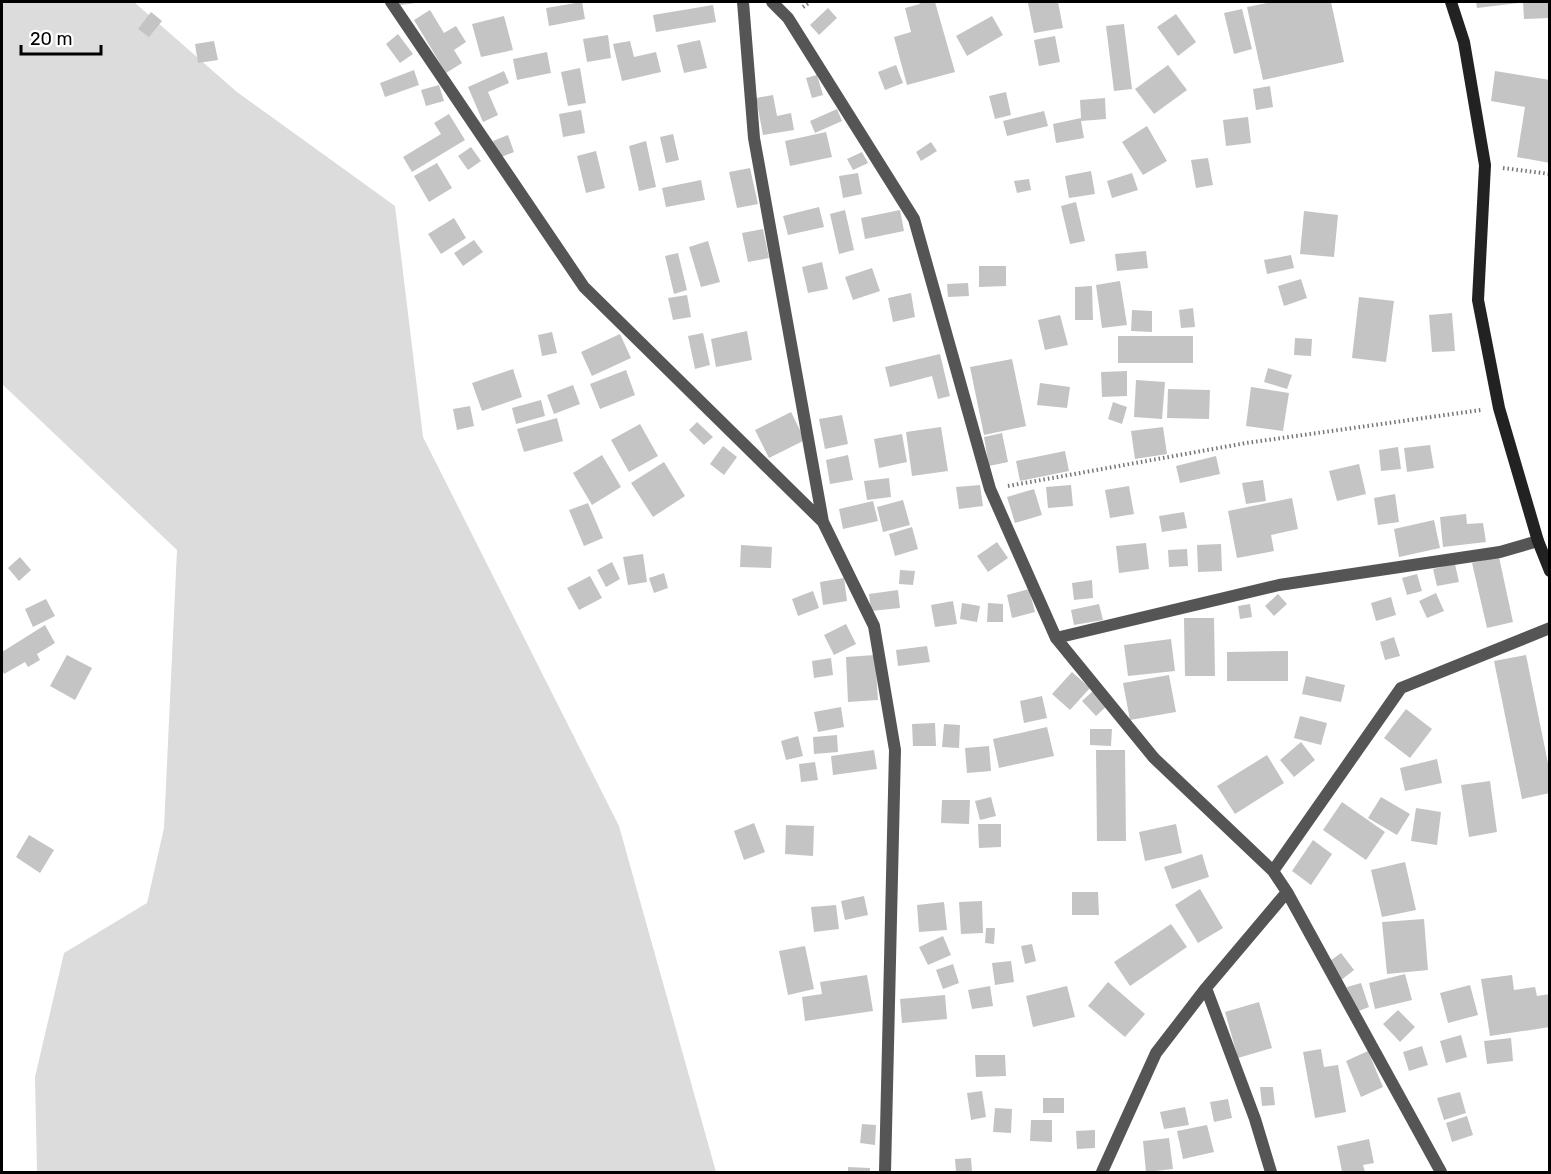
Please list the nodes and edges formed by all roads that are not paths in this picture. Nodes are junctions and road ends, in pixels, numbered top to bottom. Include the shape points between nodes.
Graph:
1 (391, 2) edge
2 (743, 2) edge
3 (772, 2) edge
4 (1451, 2) edge
5 (823, 522) junction
6 (1538, 541) junction
7 (1549, 569) edge
8 (1550, 628) edge
9 (1056, 638) junction
10 (1273, 871) junction
11 (1287, 892) junction
12 (1206, 988) junction
13 (885, 1173) edge
14 (1102, 1173) edge
15 (1271, 1173) edge
16 (1441, 1173) edge

1 - 5 street via 584,287
2 - 5 street via 754,138
3 - 9 street via 788,18 914,219 990,489
4 - 6 main road via 1464,42 1485,165 1478,300 1499,408
5 - 13 street via 874,626 895,750
6 - 7 main road
6 - 9 street via 1500,552 1279,585
8 - 10 street via 1401,688
9 - 10 street via 1154,758
10 - 11 street
11 - 12 street
11 - 16 street
12 - 14 street via 1156,1053
12 - 15 street

